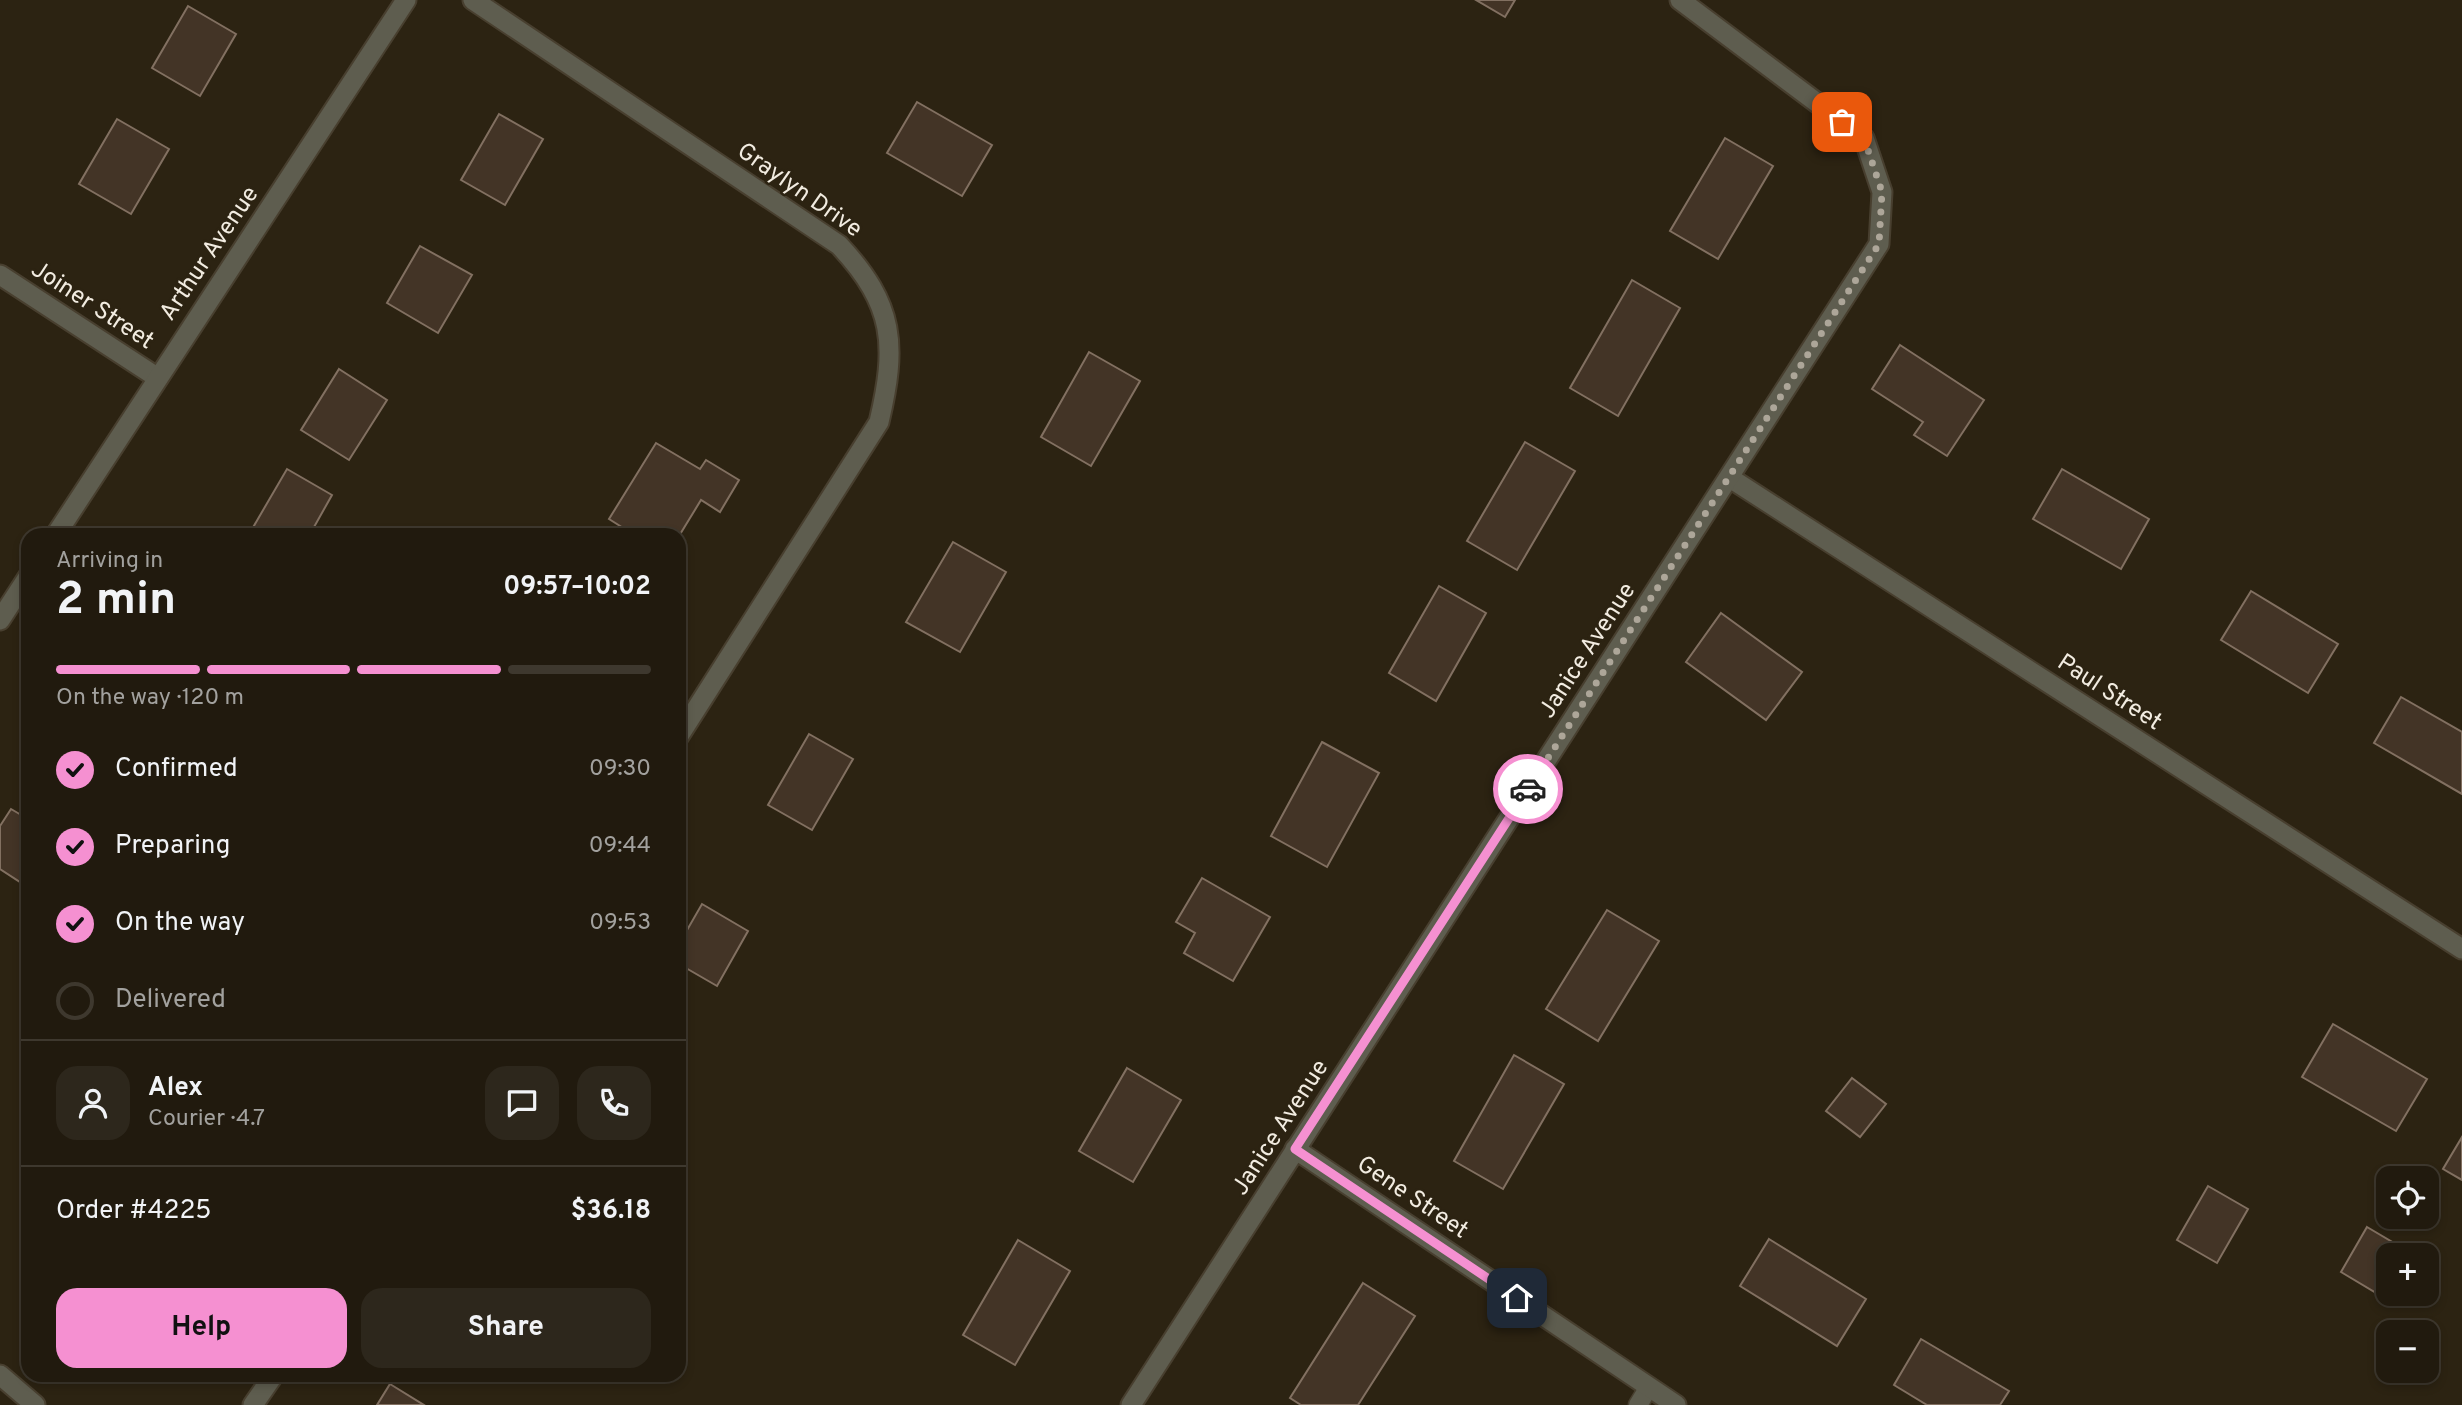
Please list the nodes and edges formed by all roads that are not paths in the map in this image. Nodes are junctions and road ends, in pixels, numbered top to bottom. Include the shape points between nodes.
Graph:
1 (406, 0) edge
2 (473, 0) edge
3 (1680, 0) edge
4 (0, 275) edge
5 (158, 378) junction
6 (1730, 478) junction
7 (60, 528) edge
8 (21, 588) edge
9 (0, 620) edge
10 (686, 725) edge
11 (2462, 949) edge
12 (1295, 1149) junction
13 (0, 1375) edge
14 (269, 1382) edge
15 (1649, 1387) junction
16 (35, 1405) edge
17 (253, 1405) edge
18 (1131, 1405) edge
19 (1638, 1405) edge
20 (1676, 1405) edge

1 - 5 street, Arthur Avenue
2 - 10 street, Graylyn Drive via 839,245 861,268 882,306 891,348 890,377 879,422
3 - 6 street, Janice Avenue via 1864,138 1882,192 1879,244
4 - 5 street, Joiner Street
5 - 7 street, Arthur Avenue
6 - 11 street, Paul Street
6 - 12 street, Janice Avenue
8 - 9 street
12 - 15 street, Gene Street
12 - 18 street, Janice Avenue
13 - 16 street
14 - 17 street
15 - 19 lane
15 - 20 street, Gene Street

